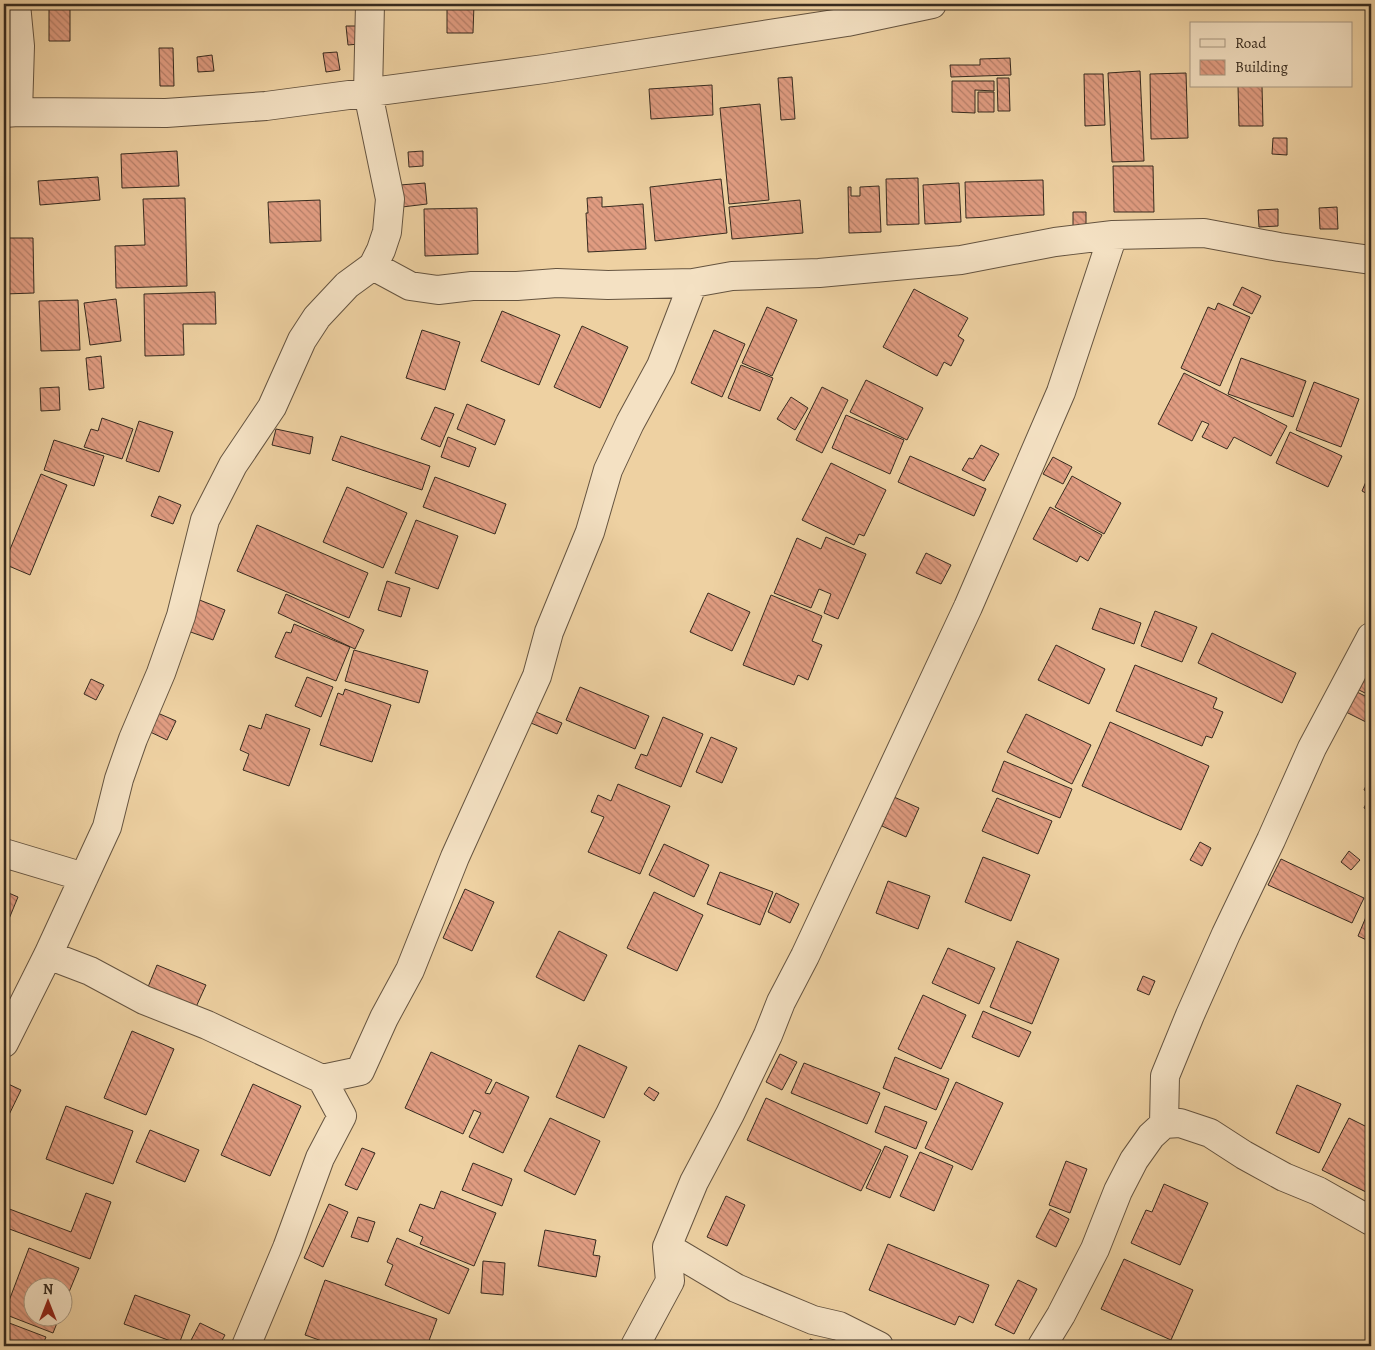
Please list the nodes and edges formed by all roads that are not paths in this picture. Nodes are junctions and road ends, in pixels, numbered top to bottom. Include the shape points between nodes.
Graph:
1 (16, 4) edge
2 (370, 4) edge
3 (932, 4) edge
4 (368, 92) junction
5 (11, 113) edge
6 (1113, 235) junction
7 (1371, 260) edge
8 (373, 266) junction
9 (694, 283) junction
10 (1371, 637) edge
11 (4, 853) edge
12 (84, 877) junction
13 (48, 955) junction
14 (4, 1043) edge
15 (360, 1071) junction
16 (322, 1079) junction
17 (342, 1116) junction
18 (1164, 1124) junction
19 (1371, 1221) edge
20 (667, 1247) junction
21 (246, 1346) edge
22 (635, 1346) edge
23 (879, 1346) edge
24 (1042, 1346) edge

1 - 5 street via 20,46
2 - 4 street
3 - 4 street via 847,22 544,69
4 - 5 street via 266,106 166,114
4 - 8 street via 390,199 386,232
6 - 7 street via 1204,233
6 - 9 street via 1055,242 962,260 819,273 732,276
6 - 20 street via 1061,392 968,607 730,1114 694,1182
8 - 9 street via 410,286 438,290 557,283
8 - 12 street via 347,284 317,317 302,340 272,407 233,465 205,520 181,616 133,739 107,827
9 - 15 street via 661,366 608,470 590,532 549,632 537,676 455,857 410,970
10 - 18 street via 1312,748 1190,1015 1165,1076
11 - 12 street
12 - 13 street
13 - 14 street
13 - 16 street via 90,971 144,1000 207,1025
15 - 16 street
15 - 17 street
16 - 17 street
17 - 21 street via 320,1158
18 - 19 street via 1180,1123 1210,1133 1284,1177 1318,1191
18 - 24 street via 1134,1160 1095,1249
20 - 22 street via 670,1281
20 - 23 street via 736,1288 813,1320 839,1326

